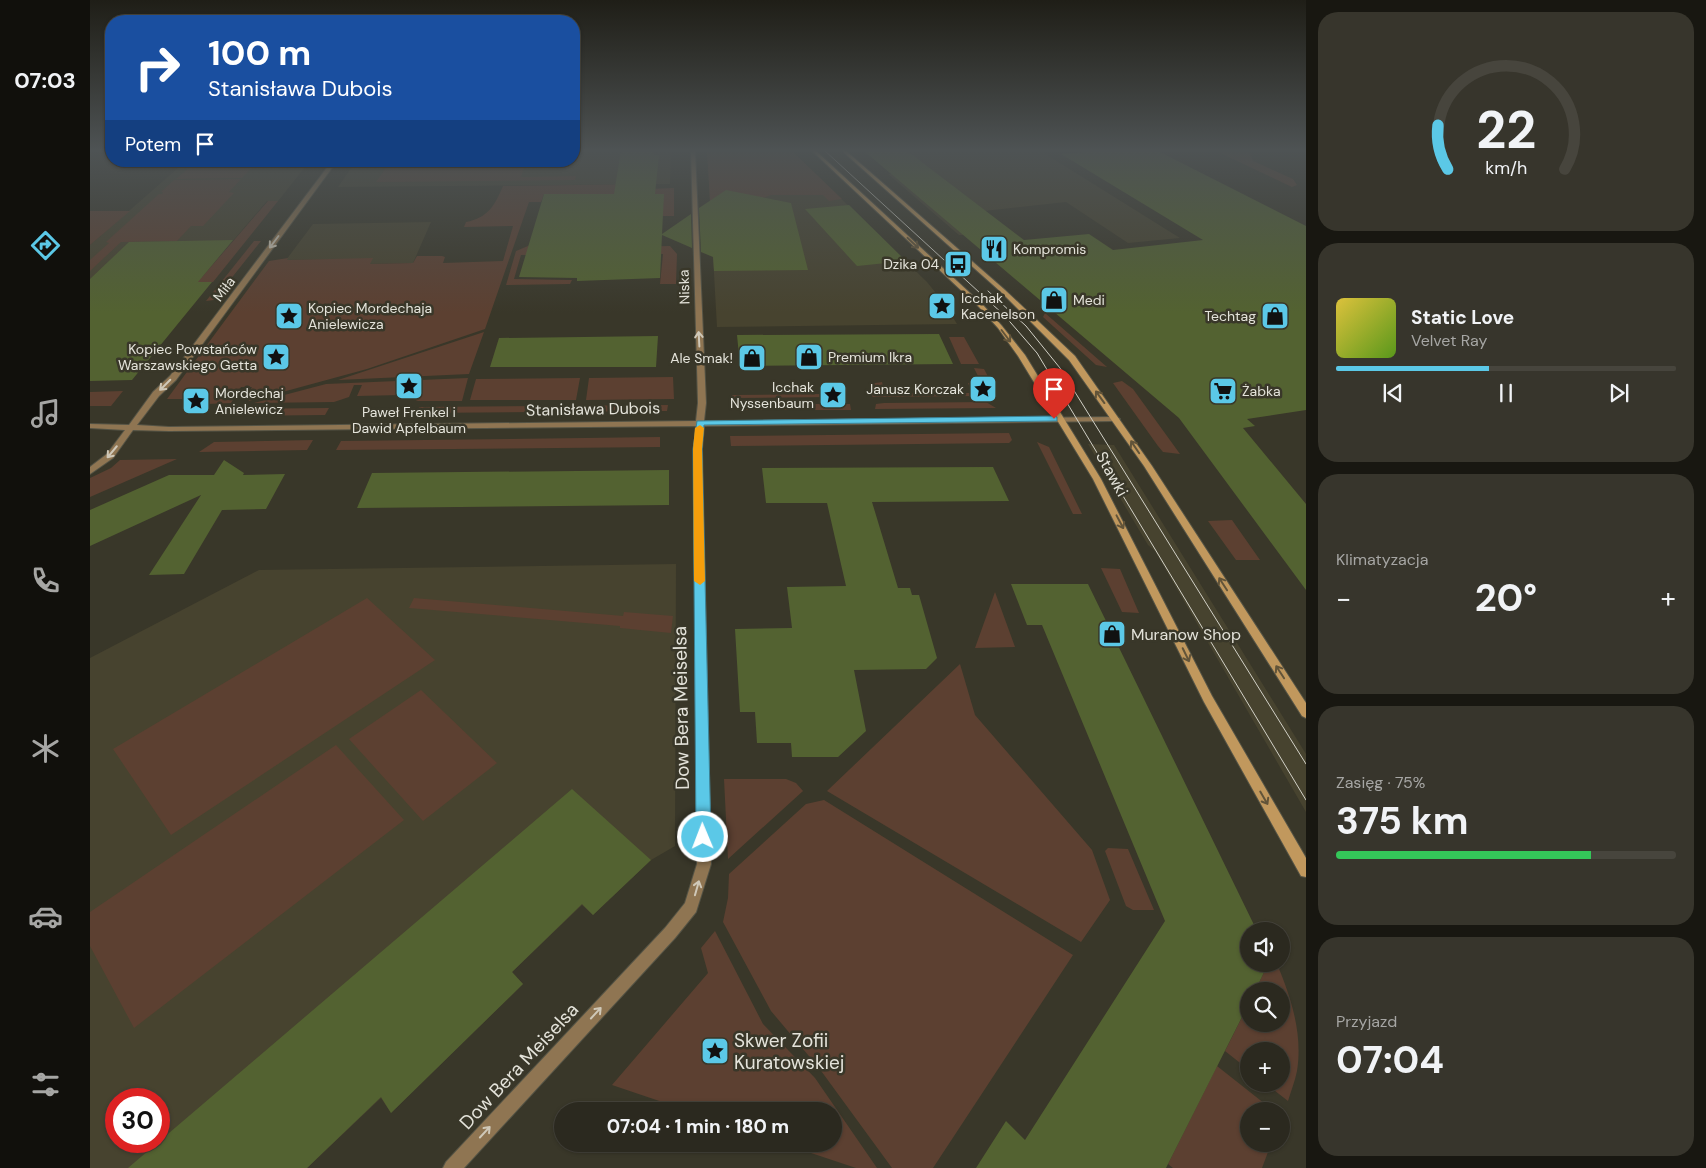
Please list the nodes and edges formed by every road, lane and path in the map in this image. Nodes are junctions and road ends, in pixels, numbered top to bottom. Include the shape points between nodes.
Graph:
1 (303, 205) edge
2 (694, 205) edge
3 (872, 205) edge
4 (904, 205) edge
5 (1062, 419) junction
6 (1116, 419) junction
7 (700, 423) junction
8 (90, 426) edge
9 (130, 429) junction
10 (90, 471) edge
11 (1306, 713) edge
12 (1306, 871) edge
13 (452, 1168) edge

1 -> 9 street, Miła via 173,378 156,394
7 -> 2 street, Niska via 702,403
3 -> 5 street, Stawki via 1000,327
6 -> 4 street, Stawki via 1072,358 1052,337
5 - 6 street, Stanisława Dubois
5 - 7 street, Stanisława Dubois
5 -> 12 street, Stawki via 1139,558 1208,699
11 -> 6 street, Stawki
7 - 9 street, Stanisława Dubois
13 -> 7 street, Dow Bera Meiselsa via 691,907 704,864
8 - 9 street, Stanisława Dubois
9 -> 10 street via 110,456

